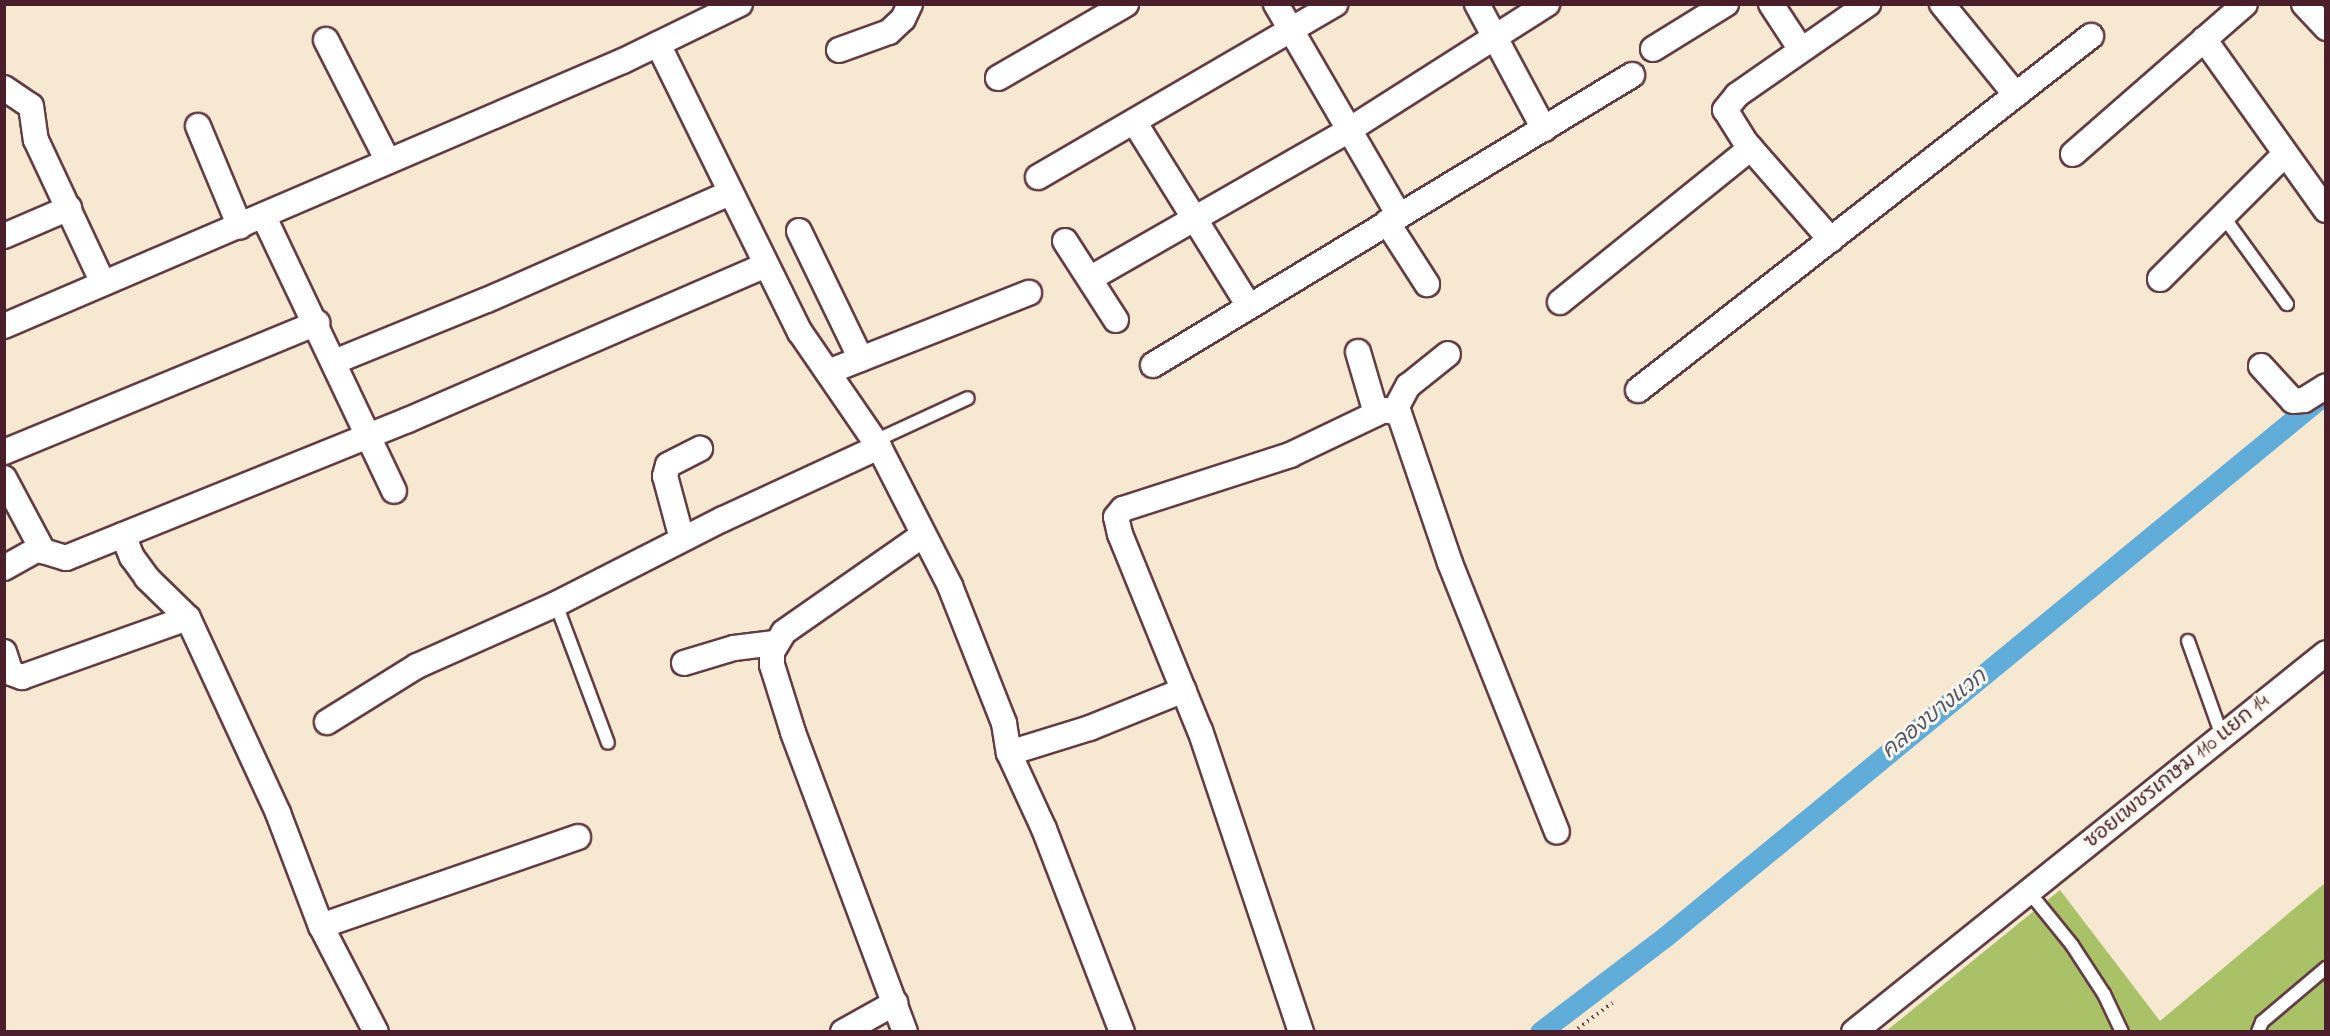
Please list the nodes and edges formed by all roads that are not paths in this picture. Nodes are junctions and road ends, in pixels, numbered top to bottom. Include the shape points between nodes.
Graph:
1 (740, 4) edge
2 (910, 4) edge
3 (1126, 4) edge
4 (1276, 4) edge
5 (1335, 4) edge
6 (1477, 4) edge
7 (1547, 4) edge
8 (1726, 4) edge
9 (1771, 4) edge
10 (1868, 4) edge
11 (1942, 4) edge
12 (2245, 4) edge
13 (2304, 4) edge
14 (2325, 28) edge
15 (1290, 30) junction
16 (2091, 36) dead end
17 (1494, 37) junction
18 (1794, 39) dead end
19 (2204, 39) junction
20 (326, 40) dead end
21 (657, 44) junction
22 (1653, 49) dead end
23 (839, 50) dead end
24 (1632, 75) dead end
25 (998, 78) dead end
26 (4, 88) edge
27 (2016, 95) junction
28 (1135, 123) junction
29 (198, 126) dead end
30 (1544, 129) junction
31 (1349, 130) junction
32 (1751, 148) junction
33 (2073, 154) dead end
34 (2284, 155) junction
35 (388, 162) junction
36 (1038, 177) dead end
37 (730, 193) junction
38 (69, 208) junction
39 (2325, 210) edge
40 (2223, 216) junction
41 (264, 217) junction
42 (1196, 217) junction
43 (1393, 219) junction
44 (240, 227) junction
45 (799, 231) dead end
46 (4, 236) edge
47 (1831, 240) junction
48 (1065, 241) dead end
49 (766, 265) junction
50 (1091, 278) junction
51 (2160, 279) dead end
52 (103, 283) junction
53 (1427, 284) dead end
54 (1029, 293) dead end
55 (1560, 302) dead end
56 (2288, 304) dead end
57 (1249, 306) junction
58 (1116, 320) dead end
59 (317, 323) junction
60 (4, 326) edge
61 (1358, 352) dead end
62 (1448, 354) dead end
63 (861, 359) junction
64 (334, 362) junction
65 (1153, 365) dead end
66 (2261, 366) dead end
67 (828, 372) junction
68 (2325, 386) edge
69 (1638, 390) dead end
70 (968, 398) dead end
71 (1385, 412) junction
72 (367, 436) junction
73 (877, 444) junction
74 (700, 448) dead end
75 (4, 452) edge
76 (4, 478) edge
77 (394, 491) dead end
78 (923, 534) junction
79 (123, 535) junction
80 (682, 539) junction
81 (40, 548) junction
82 (4, 568) edge
83 (556, 604) junction
84 (188, 618) junction
85 (2188, 641) dead end
86 (775, 643) junction
87 (4, 652) edge
88 (2325, 653) edge
89 (684, 663) dead end
90 (1184, 690) junction
91 (327, 722) dead end
92 (2222, 736) junction
93 (608, 743) dead end
94 (1009, 753) junction
95 (1557, 832) dead end
96 (578, 837) dead end
97 (2029, 892) junction
98 (321, 926) junction
99 (2325, 968) edge
100 (895, 1003) junction
101 (376, 1032) edge
102 (843, 1032) edge
103 (905, 1032) edge
104 (1122, 1032) edge
105 (1301, 1032) edge
106 (1854, 1032) edge
107 (2122, 1032) edge
108 (2258, 1032) edge

1 - 21 street
2 - 23 street via 903,19 889,32
3 - 25 street
4 - 15 street
5 - 15 street
6 - 17 street
7 - 17 street
8 - 22 street
9 - 18 street
10 - 32 street via 1727,104 1728,119
11 - 27 street
12 - 19 street
13 - 14 street
15 - 28 street
15 - 31 street
16 - 27 street
17 - 30 street
17 - 31 street
19 - 33 street
19 - 34 street
20 - 35 street
21 - 35 street
21 - 37 street
24 - 30 street
26 - 38 street via 31,106 36,140
27 - 47 street
28 - 36 street
28 - 42 street
29 - 44 street
30 - 43 street
31 - 42 street
31 - 43 street
32 - 47 street
32 - 55 street
34 - 39 street
34 - 40 street
35 - 41 street
37 - 49 street
37 - 64 street via 487,300
38 - 46 street
38 - 52 street
40 - 51 street
40 - 56 lane
41 - 44 street
41 - 59 street
42 - 50 street
42 - 57 street
43 - 53 street
43 - 57 street
44 - 52 street
45 - 63 street
47 - 69 street
48 - 50 street
49 - 67 street via 800,332
49 - 72 street
50 - 58 street
52 - 60 street
54 - 63 street
57 - 65 street
59 - 64 street
59 - 75 street
61 - 71 street
62 - 71 street via 1408,386
63 - 67 street
64 - 72 street
66 - 68 street via 2293,401 2304,400
67 - 73 street
70 - 73 lane
71 - 90 street via 1290,455 1123,509 1116,517
71 - 95 street via 1399,412 1407,428 1450,563
72 - 77 street
72 - 79 street
73 - 78 street
73 - 80 street
74 - 80 street via 668,465 665,476
76 - 81 street
78 - 86 street via 784,632
78 - 94 street via 950,586 1004,723
79 - 81 street via 66,558 51,557
79 - 84 street via 147,578
80 - 83 street
81 - 82 street
83 - 91 street via 417,666
83 - 93 lane
84 - 87 street via 22,677 11,673
84 - 98 street via 278,813
85 - 92 lane
86 - 89 street via 734,648
86 - 100 street via 772,665 793,732
88 - 92 street, ซอยเพชรเกษม 110 แยก 14
90 - 94 street via 1090,728
90 - 105 street
92 - 97 street, ซอยเพชรเกษม 110 แยก 14
94 - 104 street via 1044,829
96 - 98 street
97 - 106 street, ซอยเพชรเกษม 110 แยก 14 via 1926,970
97 - 107 lane via 2072,945 2104,994
98 - 101 street
99 - 108 lane via 2262,1022
100 - 102 street
100 - 103 street

